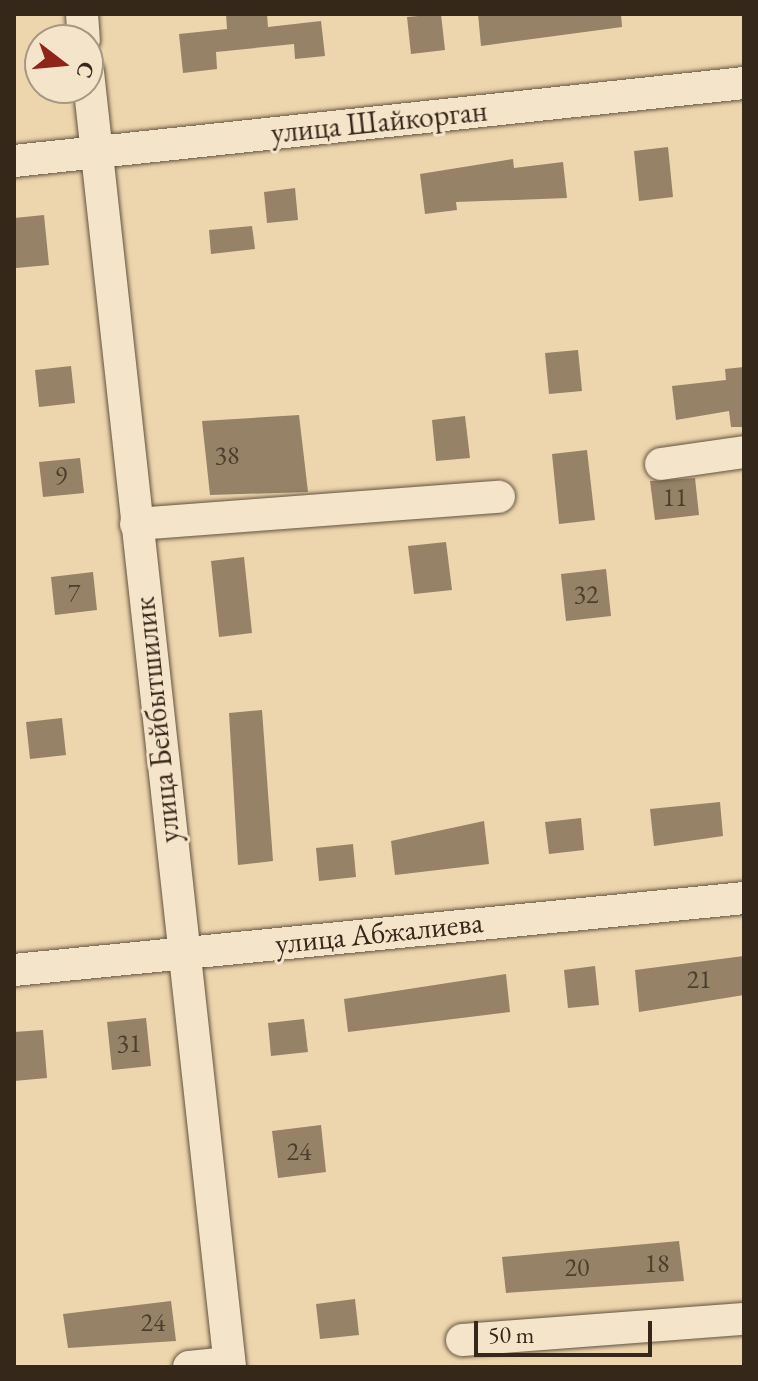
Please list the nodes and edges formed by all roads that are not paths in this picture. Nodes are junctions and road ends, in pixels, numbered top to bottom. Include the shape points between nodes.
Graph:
1 (744, 83) edge
2 (92, 104) edge
3 (97, 152) junction
4 (14, 161) edge
5 (744, 452) edge
6 (661, 464) dead end
7 (499, 497) dead end
8 (136, 524) junction
9 (744, 898) edge
10 (182, 953) junction
11 (14, 970) edge
12 (744, 1319) edge
13 (462, 1340) dead end
14 (230, 1365) edge
15 (189, 1367) edge

1 - 3 street, улица Шайкорган
2 - 3 street, улица Бейбытшилик
3 - 4 street, улица Шайкорган
3 - 8 street, улица Бейбытшилик
5 - 6 street
7 - 8 street
8 - 10 street, улица Бейбытшилик
9 - 10 street, улица Абжалиева
10 - 11 street, улица Абжалиева
10 - 14 street, улица Бейбытшилик
12 - 13 street
14 - 15 street

